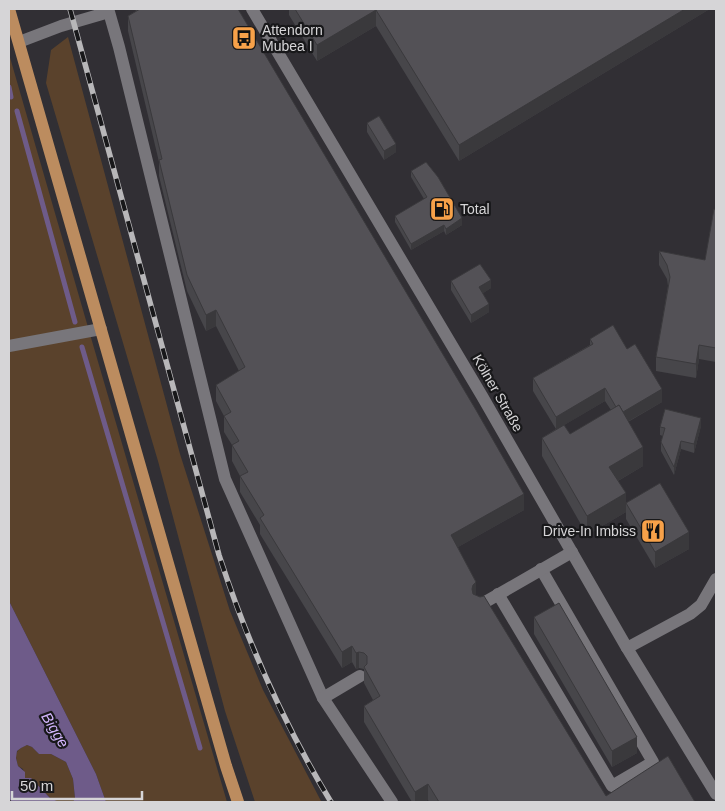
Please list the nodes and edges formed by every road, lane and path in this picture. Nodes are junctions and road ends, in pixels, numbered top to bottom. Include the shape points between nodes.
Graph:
1 (9, 9) edge
2 (252, 9) edge
3 (19, 42) junction
4 (101, 329) junction
5 (9, 346) edge
6 (572, 552) junction
7 (541, 569) junction
8 (716, 579) edge
9 (498, 594) junction
10 (480, 605) edge
11 (627, 648) junction
12 (360, 676) dead end
13 (323, 698) junction
14 (380, 782) junction
15 (716, 794) edge
16 (238, 802) edge
17 (380, 802) edge
18 (392, 802) edge

1 - 3 main road
2 - 6 street, Kölner Straße
3 - 4 main road
3 - 13 street via 109,12 225,479
4 - 5 street
4 - 16 main road
6 - 7 street
6 - 11 street, Kölner Straße
7 - 9 street
7 - 9 street via 653,762 612,786
8 - 11 street via 701,605 690,614
9 - 10 street
11 - 15 street, Kölner Straße
12 - 13 street
13 - 14 street
14 - 17 street
14 - 18 street

